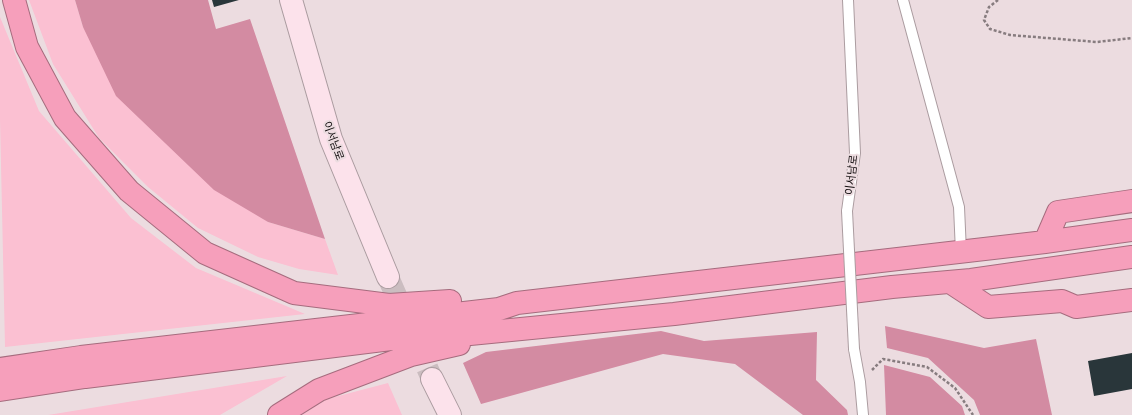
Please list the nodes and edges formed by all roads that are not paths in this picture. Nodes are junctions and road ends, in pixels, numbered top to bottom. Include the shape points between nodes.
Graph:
1 (14, 0) edge
2 (291, 0) edge
3 (848, 0) edge
4 (903, 0) edge
5 (1132, 201) edge
6 (1132, 215) edge
7 (1132, 230) edge
8 (1048, 234) junction
9 (962, 252) junction
10 (1132, 257) edge
11 (1132, 271) edge
12 (388, 276) tunnel mouth
13 (961, 281) junction
14 (1132, 286) edge
15 (1132, 300) edge
16 (1062, 301) junction
17 (517, 304) junction
18 (470, 334) junction
19 (83, 367) junction
20 (0, 369) edge
21 (432, 379) tunnel mouth
22 (0, 390) edge
23 (279, 415) edge
24 (450, 415) edge
25 (863, 415) edge

1 - 17 highway via 27,48 65,118 129,191 205,253 294,293 389,305 492,298
2 - 12 main road, 이서남로 via 331,139
3 - 25 lane, 이서남로, bridge via 855,153 847,211 854,349
4 - 9 lane via 959,207
5 - 8 highway via 1058,212
6 - 8 highway
7 - 8 highway
8 - 9 highway
9 - 17 highway
10 - 13 highway
11 - 13 highway via 984,292
13 - 16 highway via 988,307
13 - 18 highway via 674,314
14 - 16 highway via 1075,294
15 - 16 highway via 1076,307
17 - 19 highway via 499,309
18 - 19 highway via 454,333
18 - 23 highway via 460,344 412,355 319,390
19 - 20 highway
19 - 22 highway
21 - 24 main road

